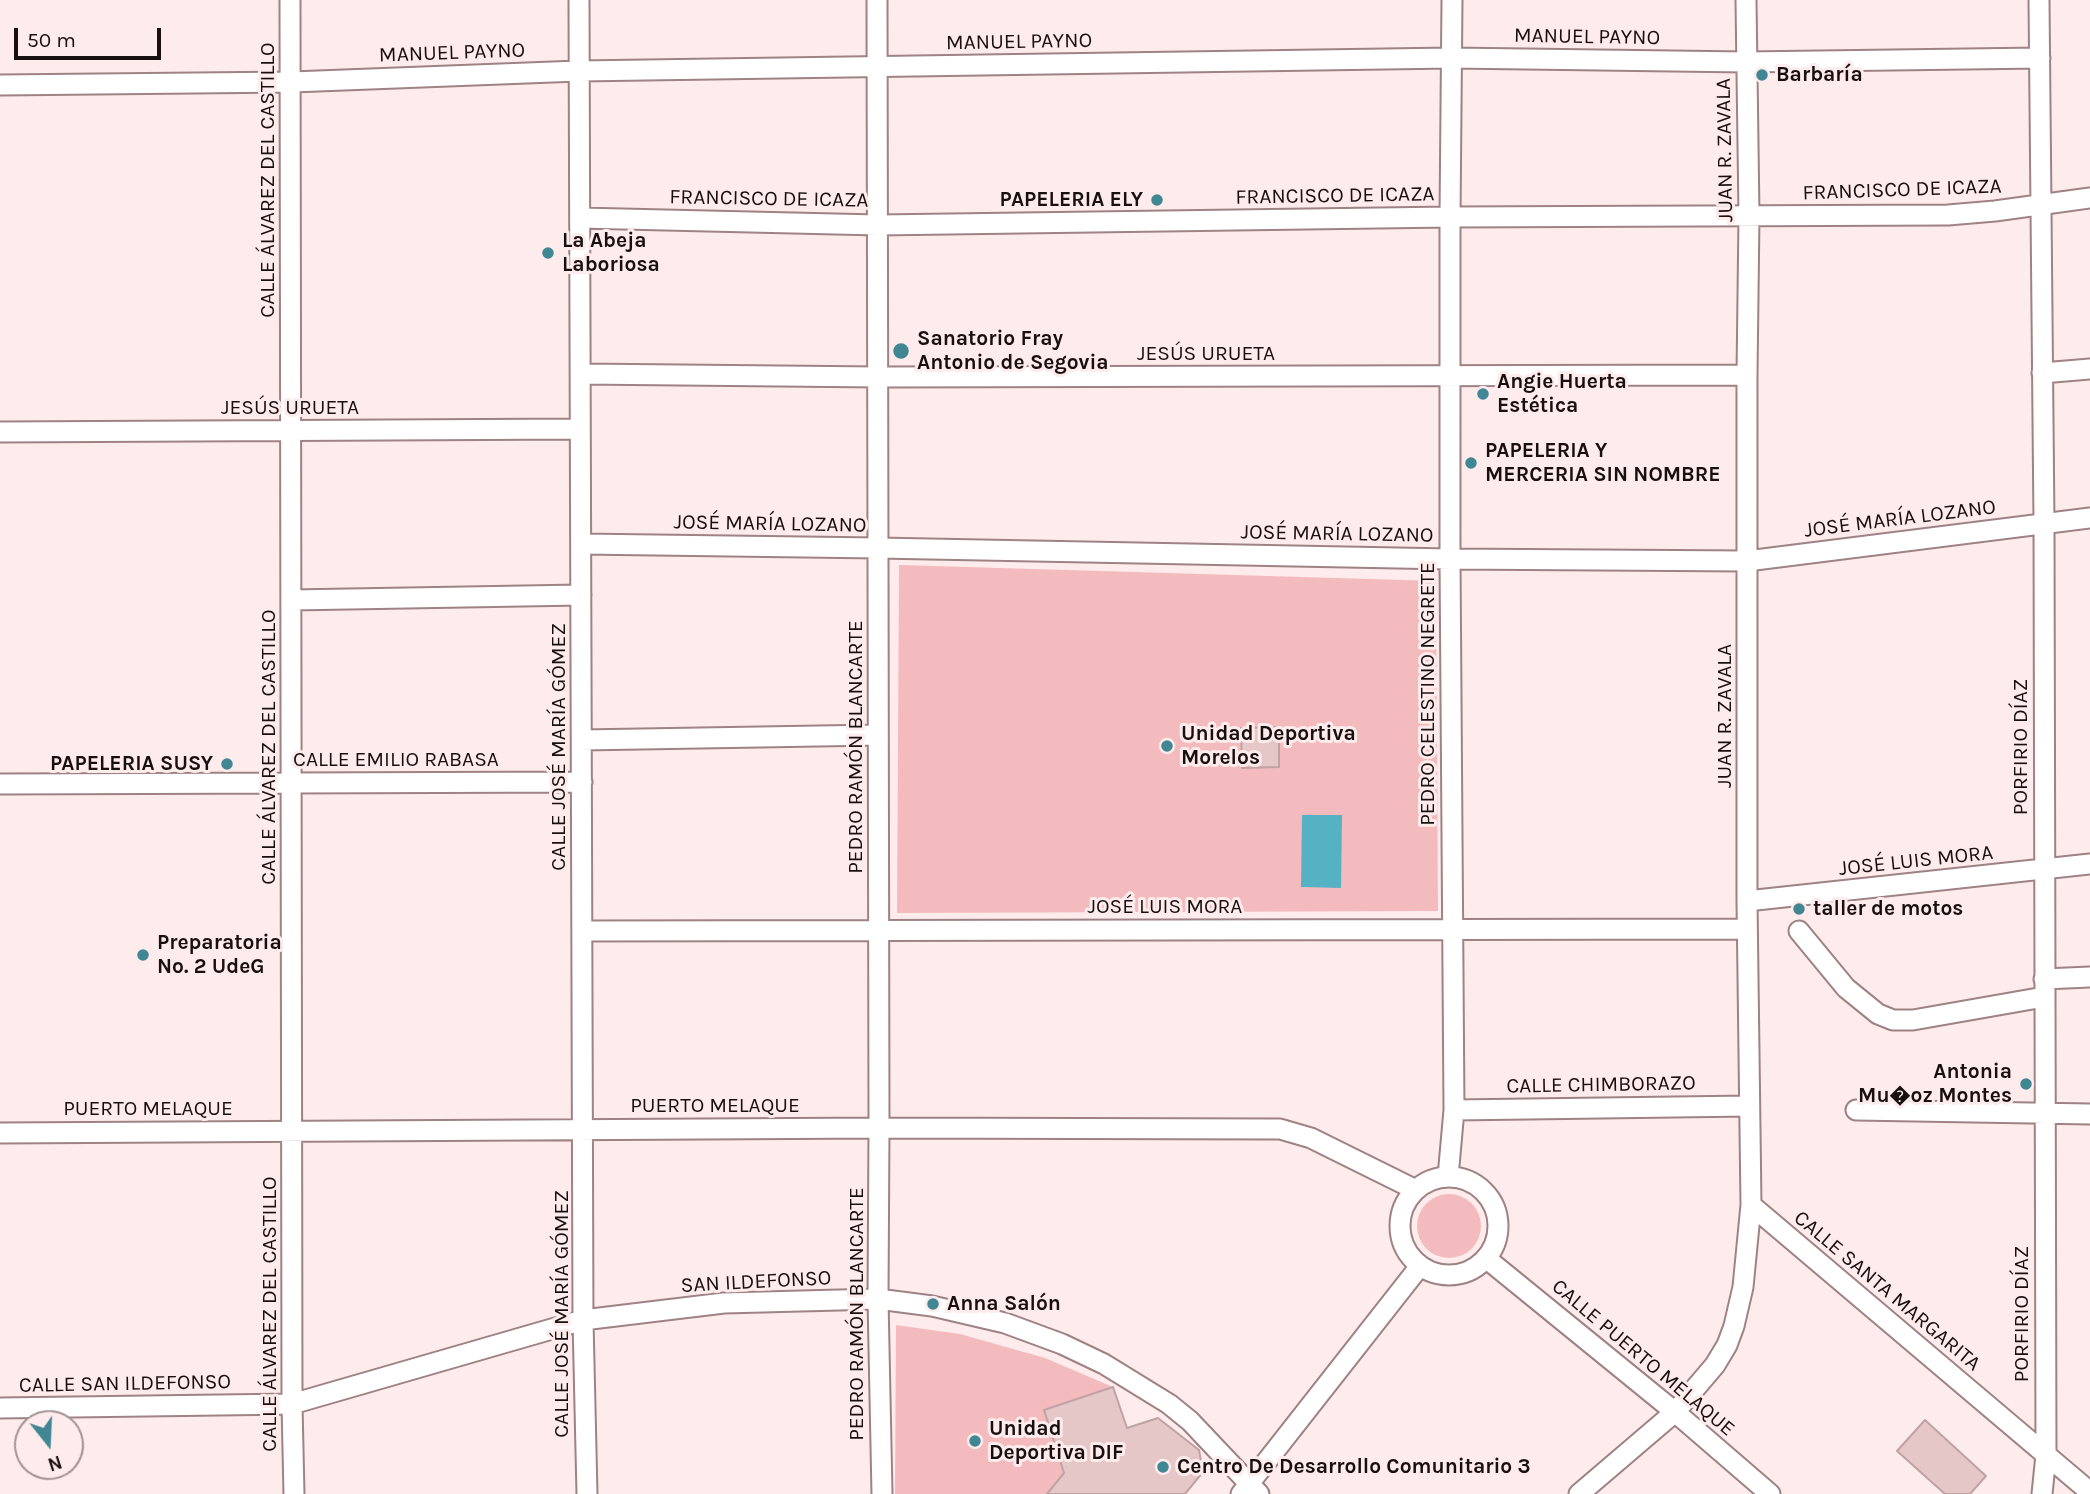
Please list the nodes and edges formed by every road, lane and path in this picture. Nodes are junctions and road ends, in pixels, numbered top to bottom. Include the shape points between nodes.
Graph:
1 (290, 0) edge
2 (579, 0) edge
3 (877, 0) edge
4 (1452, 0) edge
5 (1746, 0) edge
6 (2039, 0) edge
7 (1452, 58) junction
8 (2040, 58) junction
9 (1746, 62) junction
10 (877, 66) junction
11 (579, 71) junction
12 (292, 82) junction
13 (0, 85) edge
14 (2090, 198) edge
15 (2040, 205) junction
16 (1749, 216) junction
17 (1450, 217) junction
18 (580, 218) junction
19 (878, 225) junction
20 (2090, 369) edge
21 (2042, 373) junction
22 (581, 374) junction
23 (1747, 375) junction
24 (879, 377) junction
25 (1451, 377) junction
26 (580, 429) junction
27 (291, 430) junction
28 (0, 432) edge
29 (2090, 518) edge
30 (2044, 523) junction
31 (581, 544) junction
32 (878, 548) junction
33 (1450, 559) junction
34 (1747, 561) junction
35 (581, 595) junction
36 (291, 600) junction
37 (878, 735) junction
38 (582, 740) junction
39 (582, 782) junction
40 (292, 783) junction
41 (0, 784) edge
42 (2090, 864) edge
43 (2043, 870) junction
44 (1747, 901) junction
45 (1453, 929) junction
46 (1747, 929) junction
47 (879, 930) junction
48 (583, 931) junction
49 (1798, 931) dead end
50 (2090, 977) edge
51 (2044, 988) junction
52 (1749, 1106) junction
53 (1454, 1110) junction
54 (1856, 1110) dead end
55 (2044, 1114) junction
56 (2090, 1115) edge
57 (879, 1128) junction
58 (584, 1130) junction
59 (291, 1131) junction
60 (0, 1133) edge
61 (1448, 1177) junction
62 (1416, 1190) junction
63 (1751, 1205) junction
64 (1487, 1259) junction
65 (1420, 1266) junction
66 (878, 1299) junction
67 (583, 1321) junction
68 (292, 1404) junction
69 (0, 1408) edge
70 (1675, 1412) junction
71 (2046, 1455) junction
72 (1249, 1490) edge
73 (2090, 1492) edge
74 (294, 1494) edge
75 (587, 1494) edge
76 (882, 1494) edge
77 (1579, 1494) edge
78 (1770, 1494) edge
79 (2042, 1494) edge

1 - 12 street, CALLE ÁLVAREZ DEL CASTILLO
2 - 11 street, CALLE JOSÉ MARÍA GÓMEZ
3 - 10 street, PEDRO RAMÓN BLANCARTE
4 - 7 street, PEDRO CELESTINO NEGRETE
5 - 9 street, JUAN R. ZAVALA
6 - 8 street, PORFIRIO DÍAZ
7 - 9 street, MANUEL PAYNO
7 - 10 street, MANUEL PAYNO
7 - 17 street, PEDRO CELESTINO NEGRETE
8 - 9 street, MANUEL PAYNO
8 - 15 street, PORFIRIO DÍAZ
9 - 16 street, JUAN R. ZAVALA
10 - 11 street, MANUEL PAYNO
10 - 19 street, PEDRO RAMÓN BLANCARTE
11 - 12 street, MANUEL PAYNO
11 - 18 street, CALLE JOSÉ MARÍA GÓMEZ
12 - 13 street, MANUEL PAYNO
12 - 27 street, CALLE ÁLVAREZ DEL CASTILLO
14 - 15 street, FRANCISCO DE ICAZA
15 - 16 street, FRANCISCO DE ICAZA via 1948,215
15 - 21 street, PORFIRIO DÍAZ
16 - 17 street, FRANCISCO DE ICAZA
16 - 23 street, JUAN R. ZAVALA
17 - 19 street, FRANCISCO DE ICAZA
17 - 25 street, PEDRO CELESTINO NEGRETE
18 - 19 street, FRANCISCO DE ICAZA
18 - 22 street, CALLE JOSÉ MARÍA GÓMEZ
19 - 24 street, PEDRO RAMÓN BLANCARTE
20 - 21 street
21 - 30 street, PORFIRIO DÍAZ
22 - 24 street, JESÚS URUETA
22 - 26 street, CALLE JOSÉ MARÍA GÓMEZ
23 - 25 street, JESÚS URUETA
23 - 34 street, JUAN R. ZAVALA
24 - 25 street, JESÚS URUETA
24 - 32 street, PEDRO RAMÓN BLANCARTE
25 - 33 street, PEDRO CELESTINO NEGRETE
26 - 27 street, JESÚS URUETA
26 - 31 street, CALLE JOSÉ MARÍA GÓMEZ
27 - 28 street, JESÚS URUETA
27 - 36 street, CALLE ÁLVAREZ DEL CASTILLO
29 - 30 street, JOSÉ MARÍA LOZANO
30 - 34 street, JOSÉ MARÍA LOZANO
30 - 43 street, PORFIRIO DÍAZ
31 - 32 street, JOSÉ MARÍA LOZANO
31 - 35 street, CALLE JOSÉ MARÍA GÓMEZ
32 - 33 street, JOSÉ MARÍA LOZANO
32 - 37 street, PEDRO RAMÓN BLANCARTE
33 - 34 street, JOSÉ MARÍA LOZANO
33 - 45 street, PEDRO CELESTINO NEGRETE
34 - 44 street, JUAN R. ZAVALA
35 - 36 street
35 - 38 street, CALLE JOSÉ MARÍA GÓMEZ
36 - 40 street, CALLE ÁLVAREZ DEL CASTILLO
37 - 38 street
37 - 47 street, PEDRO RAMÓN BLANCARTE
38 - 39 street, CALLE JOSÉ MARÍA GÓMEZ
39 - 40 street, CALLE EMILIO RABASA
39 - 48 street, CALLE JOSÉ MARÍA GÓMEZ
40 - 41 street, CALLE EMILIO RABASA
40 - 59 street, CALLE ÁLVAREZ DEL CASTILLO
42 - 43 street, JOSÉ LUIS MORA
43 - 44 street, JOSÉ LUIS MORA
43 - 51 street, PORFIRIO DÍAZ
44 - 46 street, JUAN R. ZAVALA
45 - 46 street, JOSÉ LUIS MORA
45 - 47 street, JOSÉ LUIS MORA
45 - 53 street, PEDRO CELESTINO NEGRETE
46 - 52 street, JUAN R. ZAVALA
47 - 48 street, JOSÉ LUIS MORA
47 - 57 street, PEDRO RAMÓN BLANCARTE
48 - 58 street, CALLE JOSÉ MARÍA GÓMEZ
49 - 51 street via 1846,988 1878,1014 1894,1020 1913,1020
50 - 51 street
51 - 55 street, PORFIRIO DÍAZ
52 - 53 street, CALLE CHIMBORAZO
52 - 63 street, JUAN R. ZAVALA
53 - 61 street, PEDRO CELESTINO NEGRETE
54 - 55 street
55 - 56 street
55 - 71 street, PORFIRIO DÍAZ
57 - 58 street, PUERTO MELAQUE
57 - 62 street, PUERTO MELAQUE via 1279,1129 1311,1138
57 - 66 street, PEDRO RAMÓN BLANCARTE
58 - 59 street, PUERTO MELAQUE
58 - 67 street, CALLE JOSÉ MARÍA GÓMEZ
59 - 60 street, PUERTO MELAQUE
59 - 68 street, CALLE ÁLVAREZ DEL CASTILLO
61 - 62 street
61 - 64 street via 1467,1180 1483,1190 1494,1206 1499,1224
62 - 65 street via 1400,1221 1408,1254
63 - 70 street, JUAN R. ZAVALA via 1743,1287 1731,1335 1715,1365
63 - 71 street, CALLE SANTA MARGARITA
64 - 65 street via 1455,1275 1437,1274
64 - 70 street, CALLE PUERTO MELAQUE
65 - 72 street
66 - 67 street, SAN ILDEFONSO via 724,1303
66 - 72 street, SAN ILDEFONSO via 1006,1323 1104,1364 1190,1421
66 - 76 street, PEDRO RAMÓN BLANCARTE
67 - 68 street, SAN ILDEFONSO
67 - 75 street, CALLE JOSÉ MARÍA GÓMEZ
68 - 69 street, CALLE SAN ILDEFONSO
68 - 74 street, CALLE ÁLVAREZ DEL CASTILLO
70 - 77 street, JUAN R. ZAVALA
70 - 78 street, CALLE PUERTO MELAQUE
71 - 73 street, CALLE SANTA MARGARITA
71 - 79 street, PORFIRIO DÍAZ

